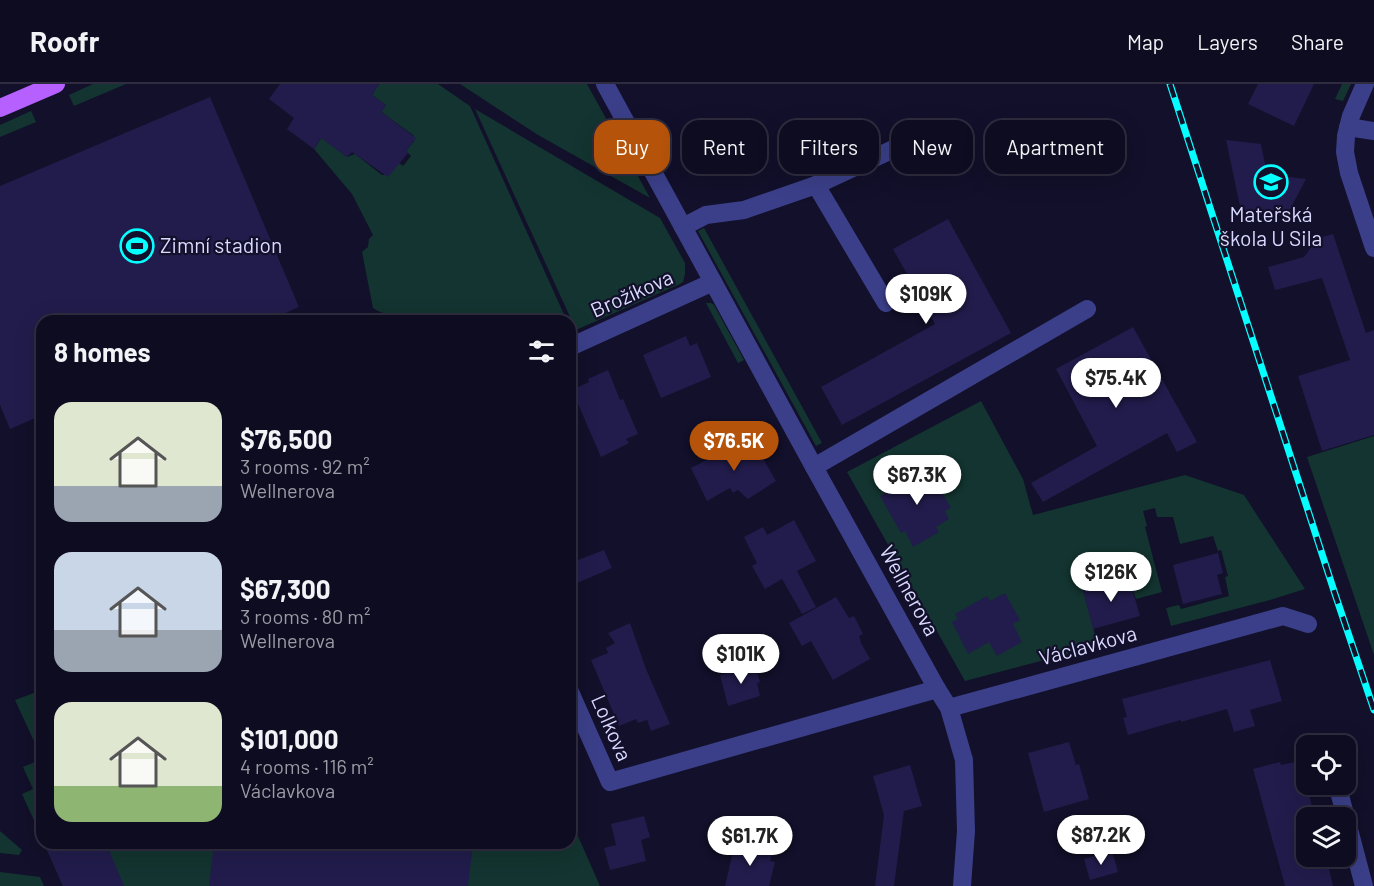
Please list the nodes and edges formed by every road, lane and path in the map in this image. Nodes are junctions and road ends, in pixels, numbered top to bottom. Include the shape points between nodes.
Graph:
1 (56, 84) edge
2 (605, 84) edge
3 (1365, 84) edge
4 (34, 88) edge
5 (0, 108) edge
6 (1348, 127) junction
7 (1374, 131) edge
8 (891, 150) edge
9 (816, 184) junction
10 (683, 227) junction
11 (1374, 248) edge
12 (713, 282) junction
13 (886, 303) dead end
14 (1087, 309) dead end
15 (576, 343) edge
16 (814, 467) junction
17 (1308, 624) dead end
18 (938, 689) junction
19 (576, 706) edge
20 (950, 708) junction
21 (1340, 795) edge
22 (962, 886) edge
23 (1364, 886) edge

1 - 4 main road
2 - 10 street, Wellnerova
3 - 6 street
4 - 5 main road
6 - 7 street
6 - 11 street via 1346,162
8 - 9 street
9 - 10 street via 744,210 706,215
9 - 13 street
10 - 12 street, Wellnerova
12 - 15 street, Brožíkova
12 - 16 street, Wellnerova
14 - 16 street
16 - 18 street, Wellnerova
17 - 20 street, Václavkova via 1283,616
18 - 19 street, Lolkova via 610,782
18 - 20 street, Wellnerova
20 - 22 street, Wellnerova via 964,760 966,831
21 - 23 street

